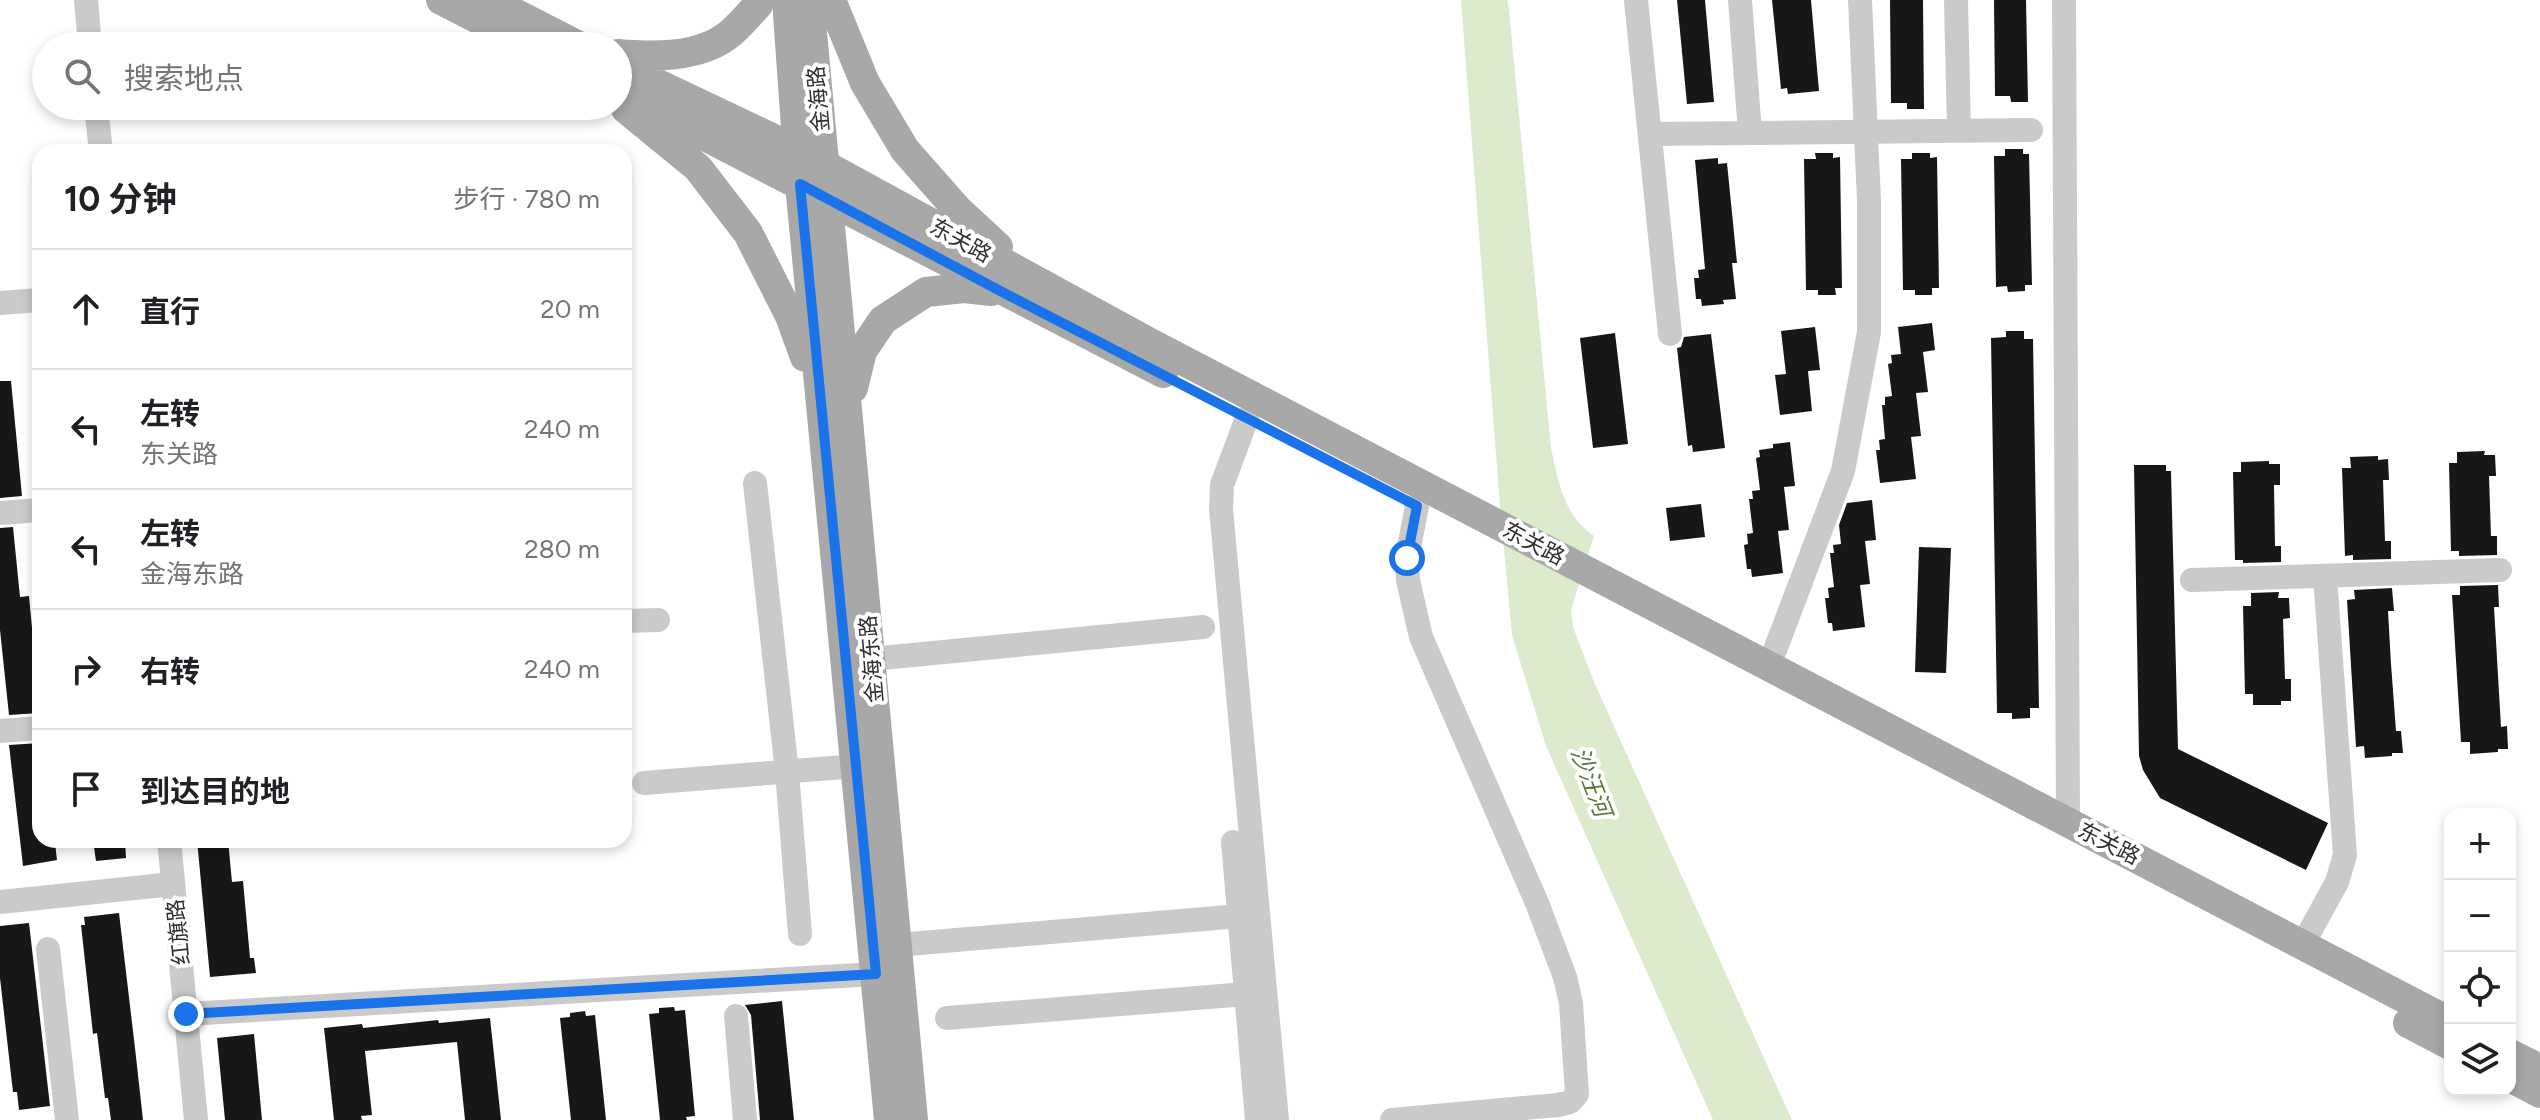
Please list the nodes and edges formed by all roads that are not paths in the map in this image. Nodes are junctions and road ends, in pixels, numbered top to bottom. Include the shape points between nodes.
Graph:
1 (86, 0) edge
2 (441, 0) edge
3 (489, 0) edge
4 (759, 0) edge
5 (787, 0) edge
6 (809, 0) edge
7 (831, 0) edge
8 (1636, 0) edge
9 (1740, 0) edge
10 (1860, 0) edge
11 (1956, 0) edge
12 (2064, 0) edge
13 (89, 32) edge
14 (504, 32) edge
15 (552, 32) edge
16 (632, 55) edge
17 (632, 72) edge
18 (632, 98) edge
19 (632, 114) edge
20 (98, 120) edge
21 (2031, 130) dead end
22 (1959, 131) junction
23 (1865, 132) junction
24 (1750, 133) junction
25 (1650, 134) junction
26 (100, 144) edge
27 (811, 157) junction
28 (800, 184) junction
29 (827, 198) junction
30 (1032, 279) junction
31 (1004, 293) junction
32 (32, 301) edge
33 (0, 303) edge
34 (1670, 334) dead end
35 (834, 409) junction
36 (1247, 418) junction
37 (755, 483) dead end
38 (1417, 506) junction
39 (32, 511) edge
40 (0, 513) edge
41 (2500, 570) dead end
42 (2325, 576) junction
43 (2192, 580) dead end
44 (658, 620) dead end
45 (632, 621) edge
46 (1203, 627) dead end
47 (871, 659) junction
48 (1769, 666) junction
49 (32, 729) edge
50 (0, 731) edge
51 (857, 766) junction
52 (787, 772) junction
53 (644, 783) dead end
54 (2068, 821) junction
55 (1233, 842) dead end
56 (170, 848) edge
57 (173, 884) junction
58 (0, 902) edge
59 (1240, 916) junction
60 (800, 934) dead end
61 (2303, 944) junction
62 (897, 945) junction
63 (48, 949) dead end
64 (876, 974) junction
65 (1246, 994) junction
66 (186, 1014) junction
67 (736, 1016) dead end
68 (947, 1018) dead end
69 (2444, 1019) edge
70 (2444, 1042) edge
71 (2516, 1057) edge
72 (2540, 1069) edge
73 (2516, 1080) edge
74 (2540, 1093) edge
75 (67, 1120) edge
76 (196, 1120) edge
77 (745, 1120) edge
78 (889, 1120) edge
79 (913, 1120) edge
80 (1257, 1120) edge
81 (1277, 1120) edge
82 (1392, 1120) edge

1 - 13 street
2 - 14 main road
3 - 15 main road
4 - 16 main road via 726,37 687,54
5 - 27 main road, 金海路
6 - 27 main road, 金海路
7 - 30 main road via 865,83 905,150 957,209
8 - 25 street
9 - 24 street
10 - 23 street
11 - 22 street
12 - 54 street
17 - 27 main road, 东关路
18 - 28 main road, 东关路
19 - 35 main road via 698,168 748,233
20 - 26 street
21 - 22 street
22 - 23 street
23 - 24 street
23 - 48 street via 1870,294 1863,374 1843,471
24 - 25 street
25 - 34 street
27 - 28 main road, 金海路
27 - 29 main road, 金海路
27 - 30 main road, 东关路
28 - 29 main road, 东关路
28 - 35 main road, 金海东路
29 - 31 main road, 东关路
29 - 35 main road, 金海东路
30 - 48 main road, 东关路
31 - 35 main road via 964,288 926,292 883,320
31 - 36 main road, 东关路
32 - 33 street
35 - 47 main road, 金海东路
35 - 51 main road, 金海东路
36 - 38 main road, 东关路
36 - 81 street via 1222,485 1221,509
37 - 52 street
38 - 70 main road, 东关路
38 - 82 street via 1407,558 1421,637 1565,977 1577,1094 1558,1105
39 - 40 street
41 - 42 street
42 - 43 street
42 - 61 street via 2345,855 2337,882
44 - 45 street
46 - 47 street
47 - 62 main road, 金海东路
48 - 54 main road, 东关路
49 - 50 street
51 - 52 street
51 - 64 main road, 金海东路
52 - 53 street
52 - 60 street
54 - 61 main road, 东关路
55 - 59 street
56 - 57 street, 红旗路
57 - 58 street
57 - 66 street, 红旗路
59 - 62 street
59 - 65 street
61 - 69 main road, 东关路
62 - 79 main road, 金海东路
63 - 75 street
64 - 66 street
64 - 78 main road, 金海东路
65 - 68 street
65 - 80 street
66 - 76 street, 红旗路
67 - 77 street
71 - 72 main road
73 - 74 main road

